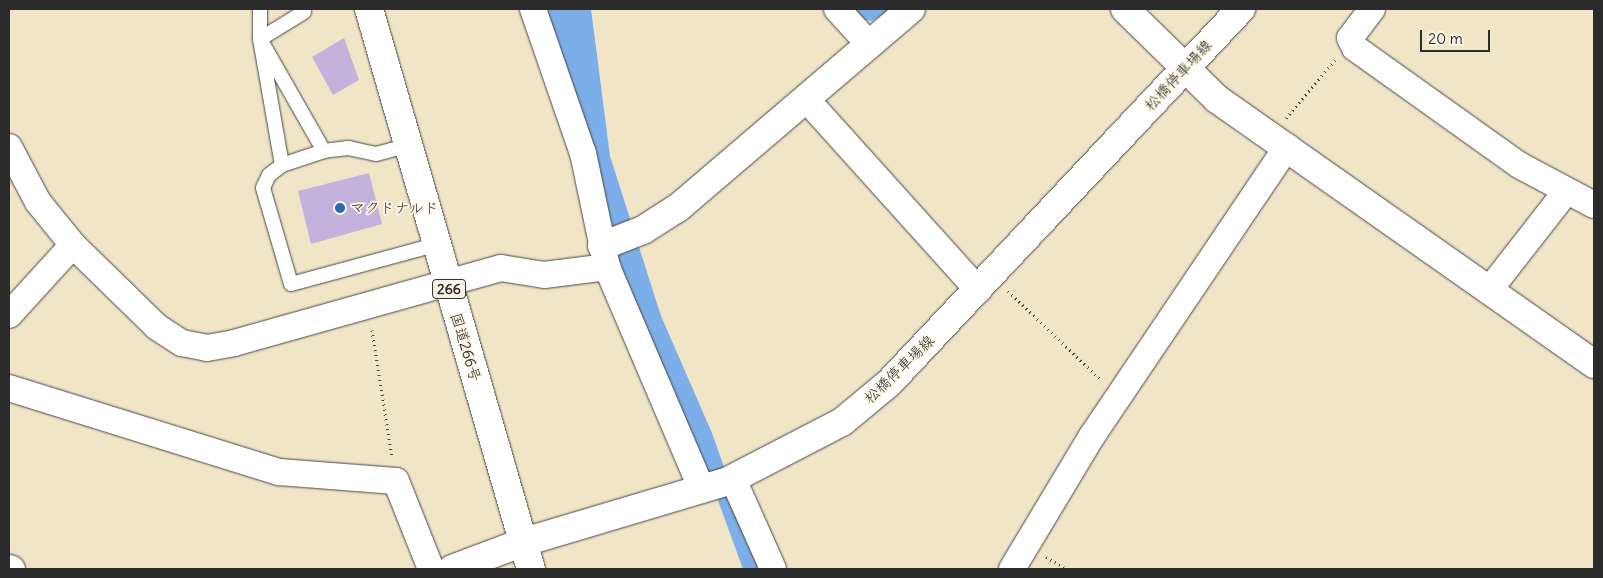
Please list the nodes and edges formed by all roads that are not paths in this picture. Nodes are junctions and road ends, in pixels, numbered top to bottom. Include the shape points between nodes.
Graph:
1 (260, 9) edge
2 (369, 9) edge
3 (532, 9) edge
4 (837, 9) edge
5 (911, 9) edge
6 (1125, 9) edge
7 (1241, 9) edge
8 (1372, 9) edge
9 (304, 12) dead end
10 (260, 39) junction
11 (868, 43) junction
12 (1183, 69) junction
13 (807, 100) junction
14 (1279, 141) junction
15 (406, 146) junction
16 (9, 147) edge
17 (324, 151) junction
18 (282, 165) junction
19 (1565, 193) junction
20 (1594, 205) edge
21 (72, 245) junction
22 (435, 245) junction
23 (606, 252) junction
24 (447, 282) junction
25 (985, 282) junction
26 (1490, 289) junction
27 (9, 315) edge
28 (1594, 364) edge
29 (9, 388) edge
30 (718, 484) junction
31 (524, 542) junction
32 (431, 569) edge
33 (452, 569) edge
34 (531, 569) edge
35 (773, 569) edge
36 (1012, 569) edge

1 - 10 lane
2 - 15 main road, 国道266号 / 266
3 - 23 street via 583,153
4 - 11 street
5 - 11 main road
6 - 12 main road
7 - 12 main road, 松橋停車場線
8 - 19 street via 1350,42 1484,141
9 - 10 lane
10 - 17 lane
10 - 18 lane
11 - 13 main road
12 - 14 main road
12 - 25 main road, 松橋停車場線
13 - 23 main road via 679,207
13 - 25 street
14 - 26 main road
14 - 36 street
15 - 17 lane via 376,154 348,148
15 - 22 main road, 国道266号 / 266
16 - 21 street via 38,202
17 - 18 lane
18 - 22 lane via 264,188 291,284
19 - 20 street
19 - 26 street
21 - 24 street via 157,327 182,343 207,348
21 - 27 street
22 - 24 main road, 国道266号 / 266
23 - 24 street via 544,275 501,268
23 - 30 street
24 - 31 main road, 国道266号 / 266
25 - 30 main road, 松橋停車場線 via 889,383 842,422
26 - 28 main road
29 - 32 street via 280,472 396,481
30 - 31 main road, 松橋停車場線
30 - 35 street
31 - 33 main road, 松橋停車場線
31 - 34 main road, 国道266号 / 266

